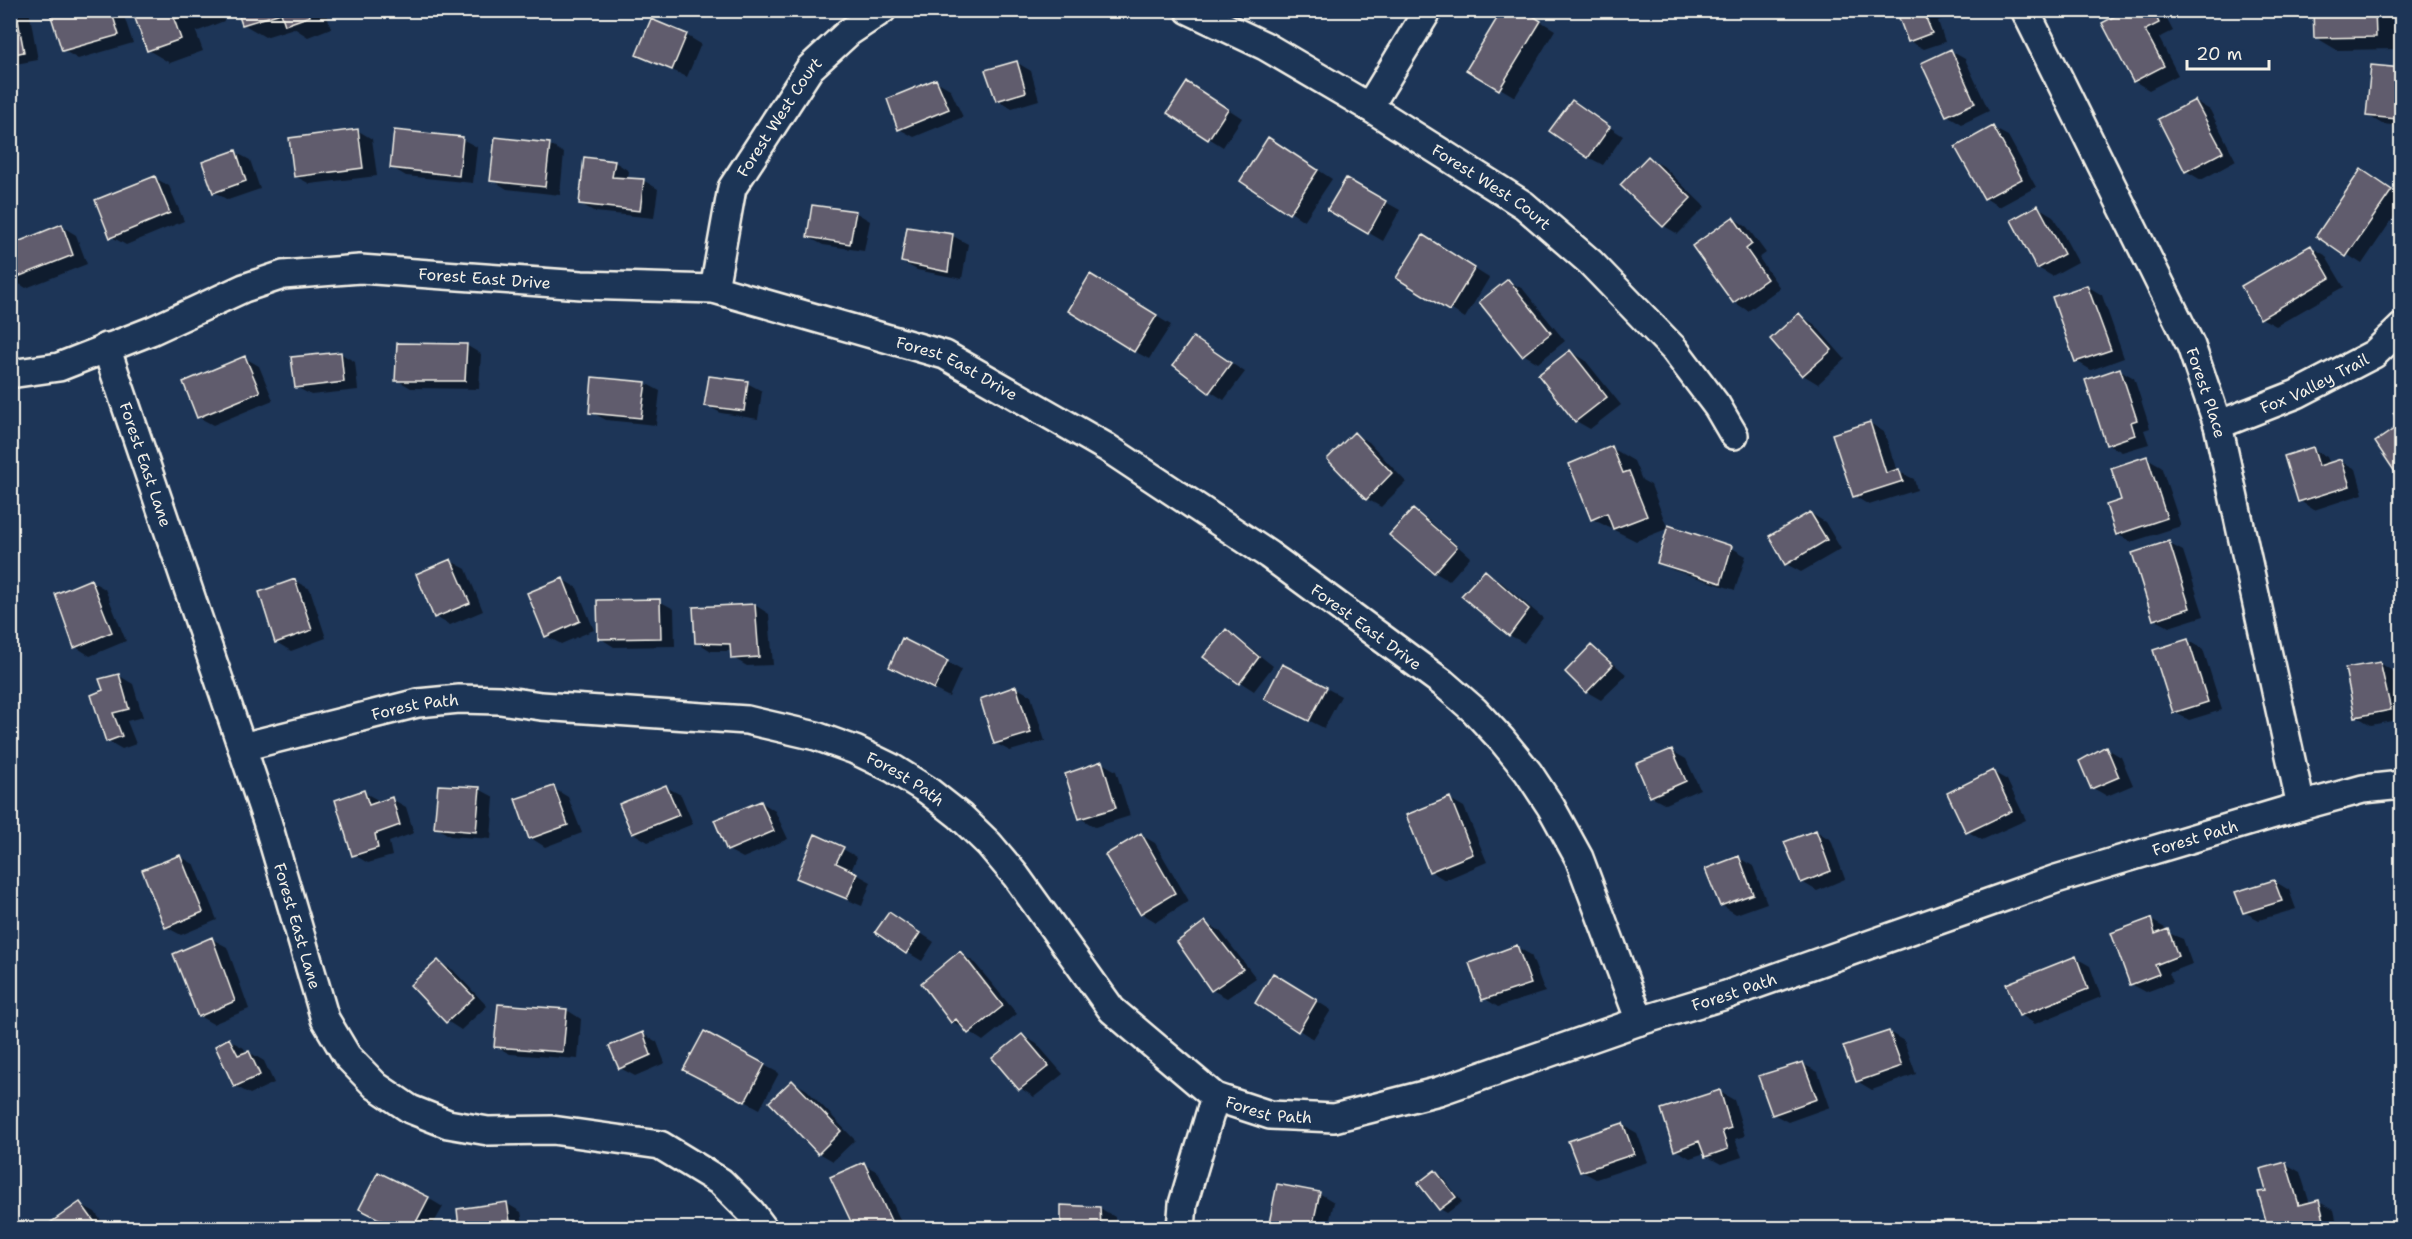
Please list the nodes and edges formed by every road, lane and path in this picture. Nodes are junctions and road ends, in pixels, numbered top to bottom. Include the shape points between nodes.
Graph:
1 (882, 10) edge
2 (1189, 10) edge
3 (1428, 10) edge
4 (2025, 10) edge
5 (1369, 107) junction
6 (714, 289) junction
7 (2402, 327) edge
8 (106, 347) junction
9 (10, 374) edge
10 (2218, 425) junction
11 (1734, 435) dead end
12 (242, 747) junction
13 (2402, 785) edge
14 (2301, 806) junction
15 (1640, 1021) junction
16 (1215, 1098) junction
17 (763, 1228) edge
18 (1181, 1228) edge

1 - 6 street, Forest West Court via 849,32 810,68 732,188
2 - 5 street, Forest West Court via 1265,46
3 - 5 street
4 - 10 street, Forest Place via 2191,346
5 - 11 street, Forest West Court via 1524,205 1590,262 1674,348
6 - 8 street, Forest East Drive via 582,285 360,269 283,275
6 - 15 street, Forest East Drive via 945,355 1107,447 1269,555 1443,682 1502,740 1551,807 1579,858
7 - 10 street, Fox Valley Trail via 2374,354 2298,394
8 - 9 street, Forest East Drive via 59,367
8 - 12 street, Forest East Lane
10 - 14 street, Forest Place
12 - 16 street, Forest Path via 418,703 459,699 747,720 816,736 855,750 927,790 989,844 1112,1010
12 - 17 street, Forest East Lane via 326,1019 347,1056 375,1086 410,1109 448,1124 489,1131 552,1130 660,1145 721,1182
13 - 14 street, Forest Path via 2363,789
14 - 15 street, Forest Path via 2056,879
15 - 16 street, Forest Path via 1439,1091 1334,1118 1270,1115
16 - 18 street via 1183,1204

